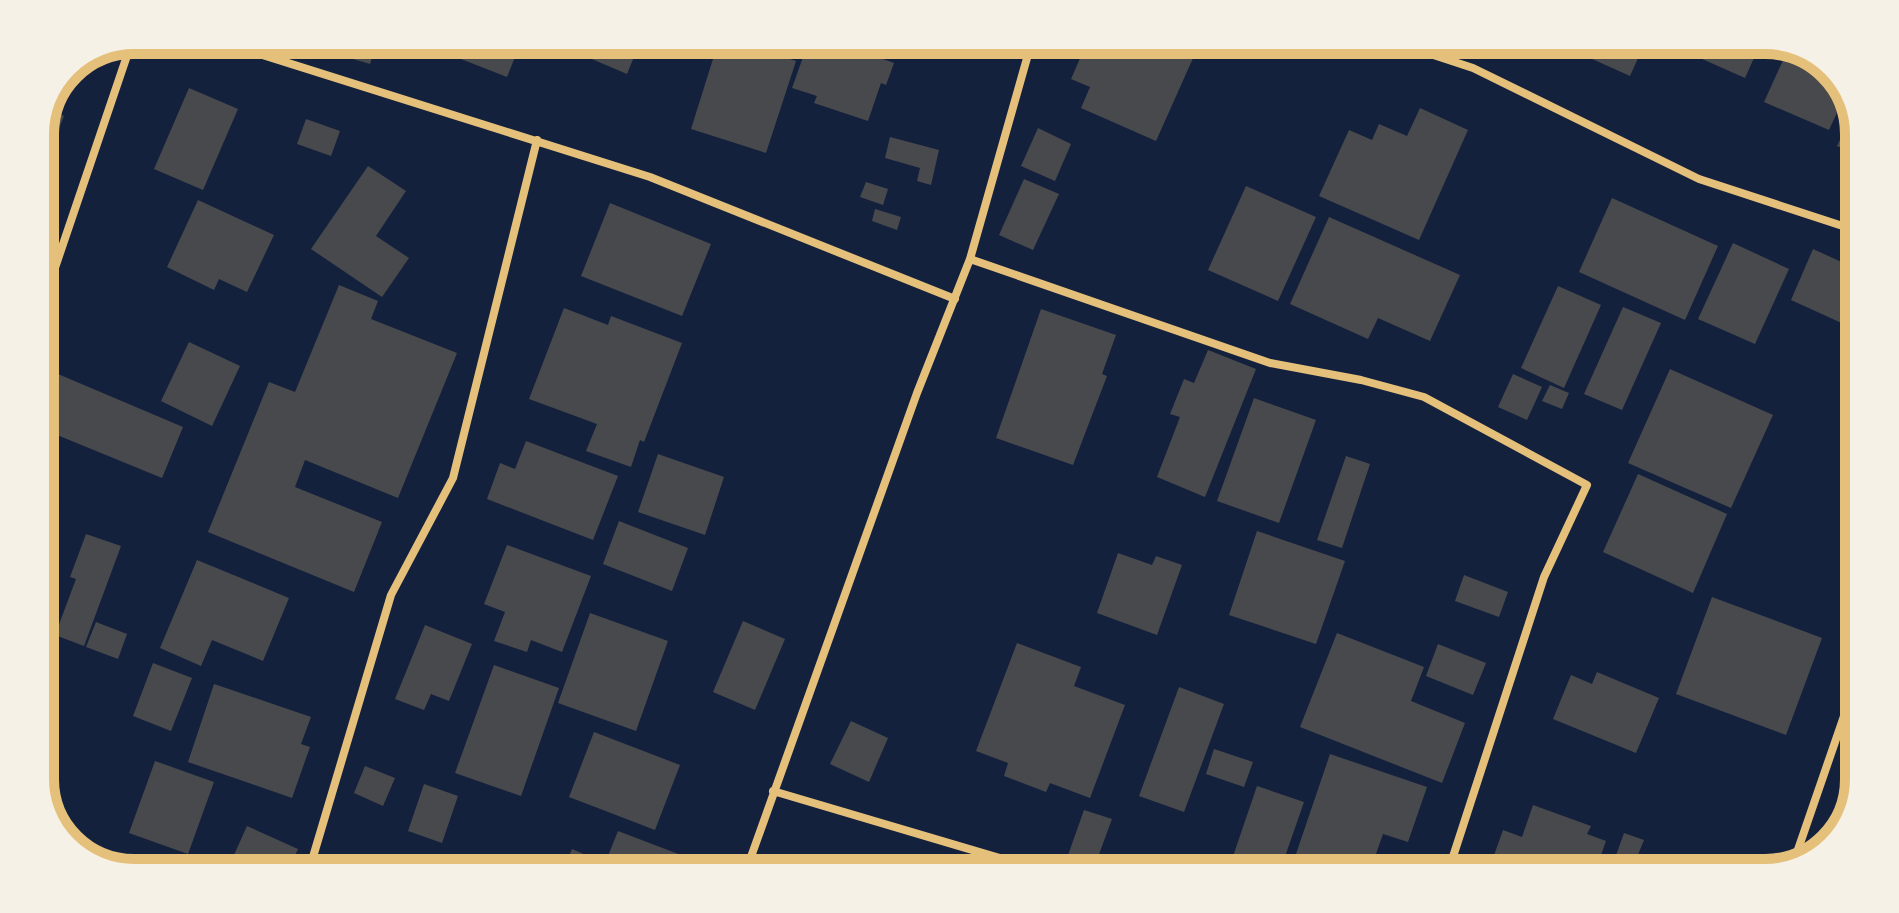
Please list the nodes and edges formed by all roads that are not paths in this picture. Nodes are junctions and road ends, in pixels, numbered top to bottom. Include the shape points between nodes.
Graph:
1 (260, 54) edge
2 (1028, 54) edge
3 (1430, 54) edge
4 (127, 55) edge
5 (537, 140) junction
6 (1845, 227) edge
7 (970, 259) junction
8 (54, 271) edge
9 (955, 299) junction
10 (1845, 713) edge
11 (773, 791) junction
12 (1797, 852) edge
13 (312, 859) edge
14 (750, 859) edge
15 (1003, 859) edge
16 (1452, 859) edge

1 - 5 street
2 - 7 street
3 - 6 street via 1473,68 1699,179
4 - 8 street
5 - 9 street via 650,177
5 - 13 street via 453,478 391,595
7 - 9 street
7 - 16 street via 1270,363 1424,397 1587,485 1544,577
9 - 11 street
10 - 12 street
11 - 14 street
11 - 15 street

